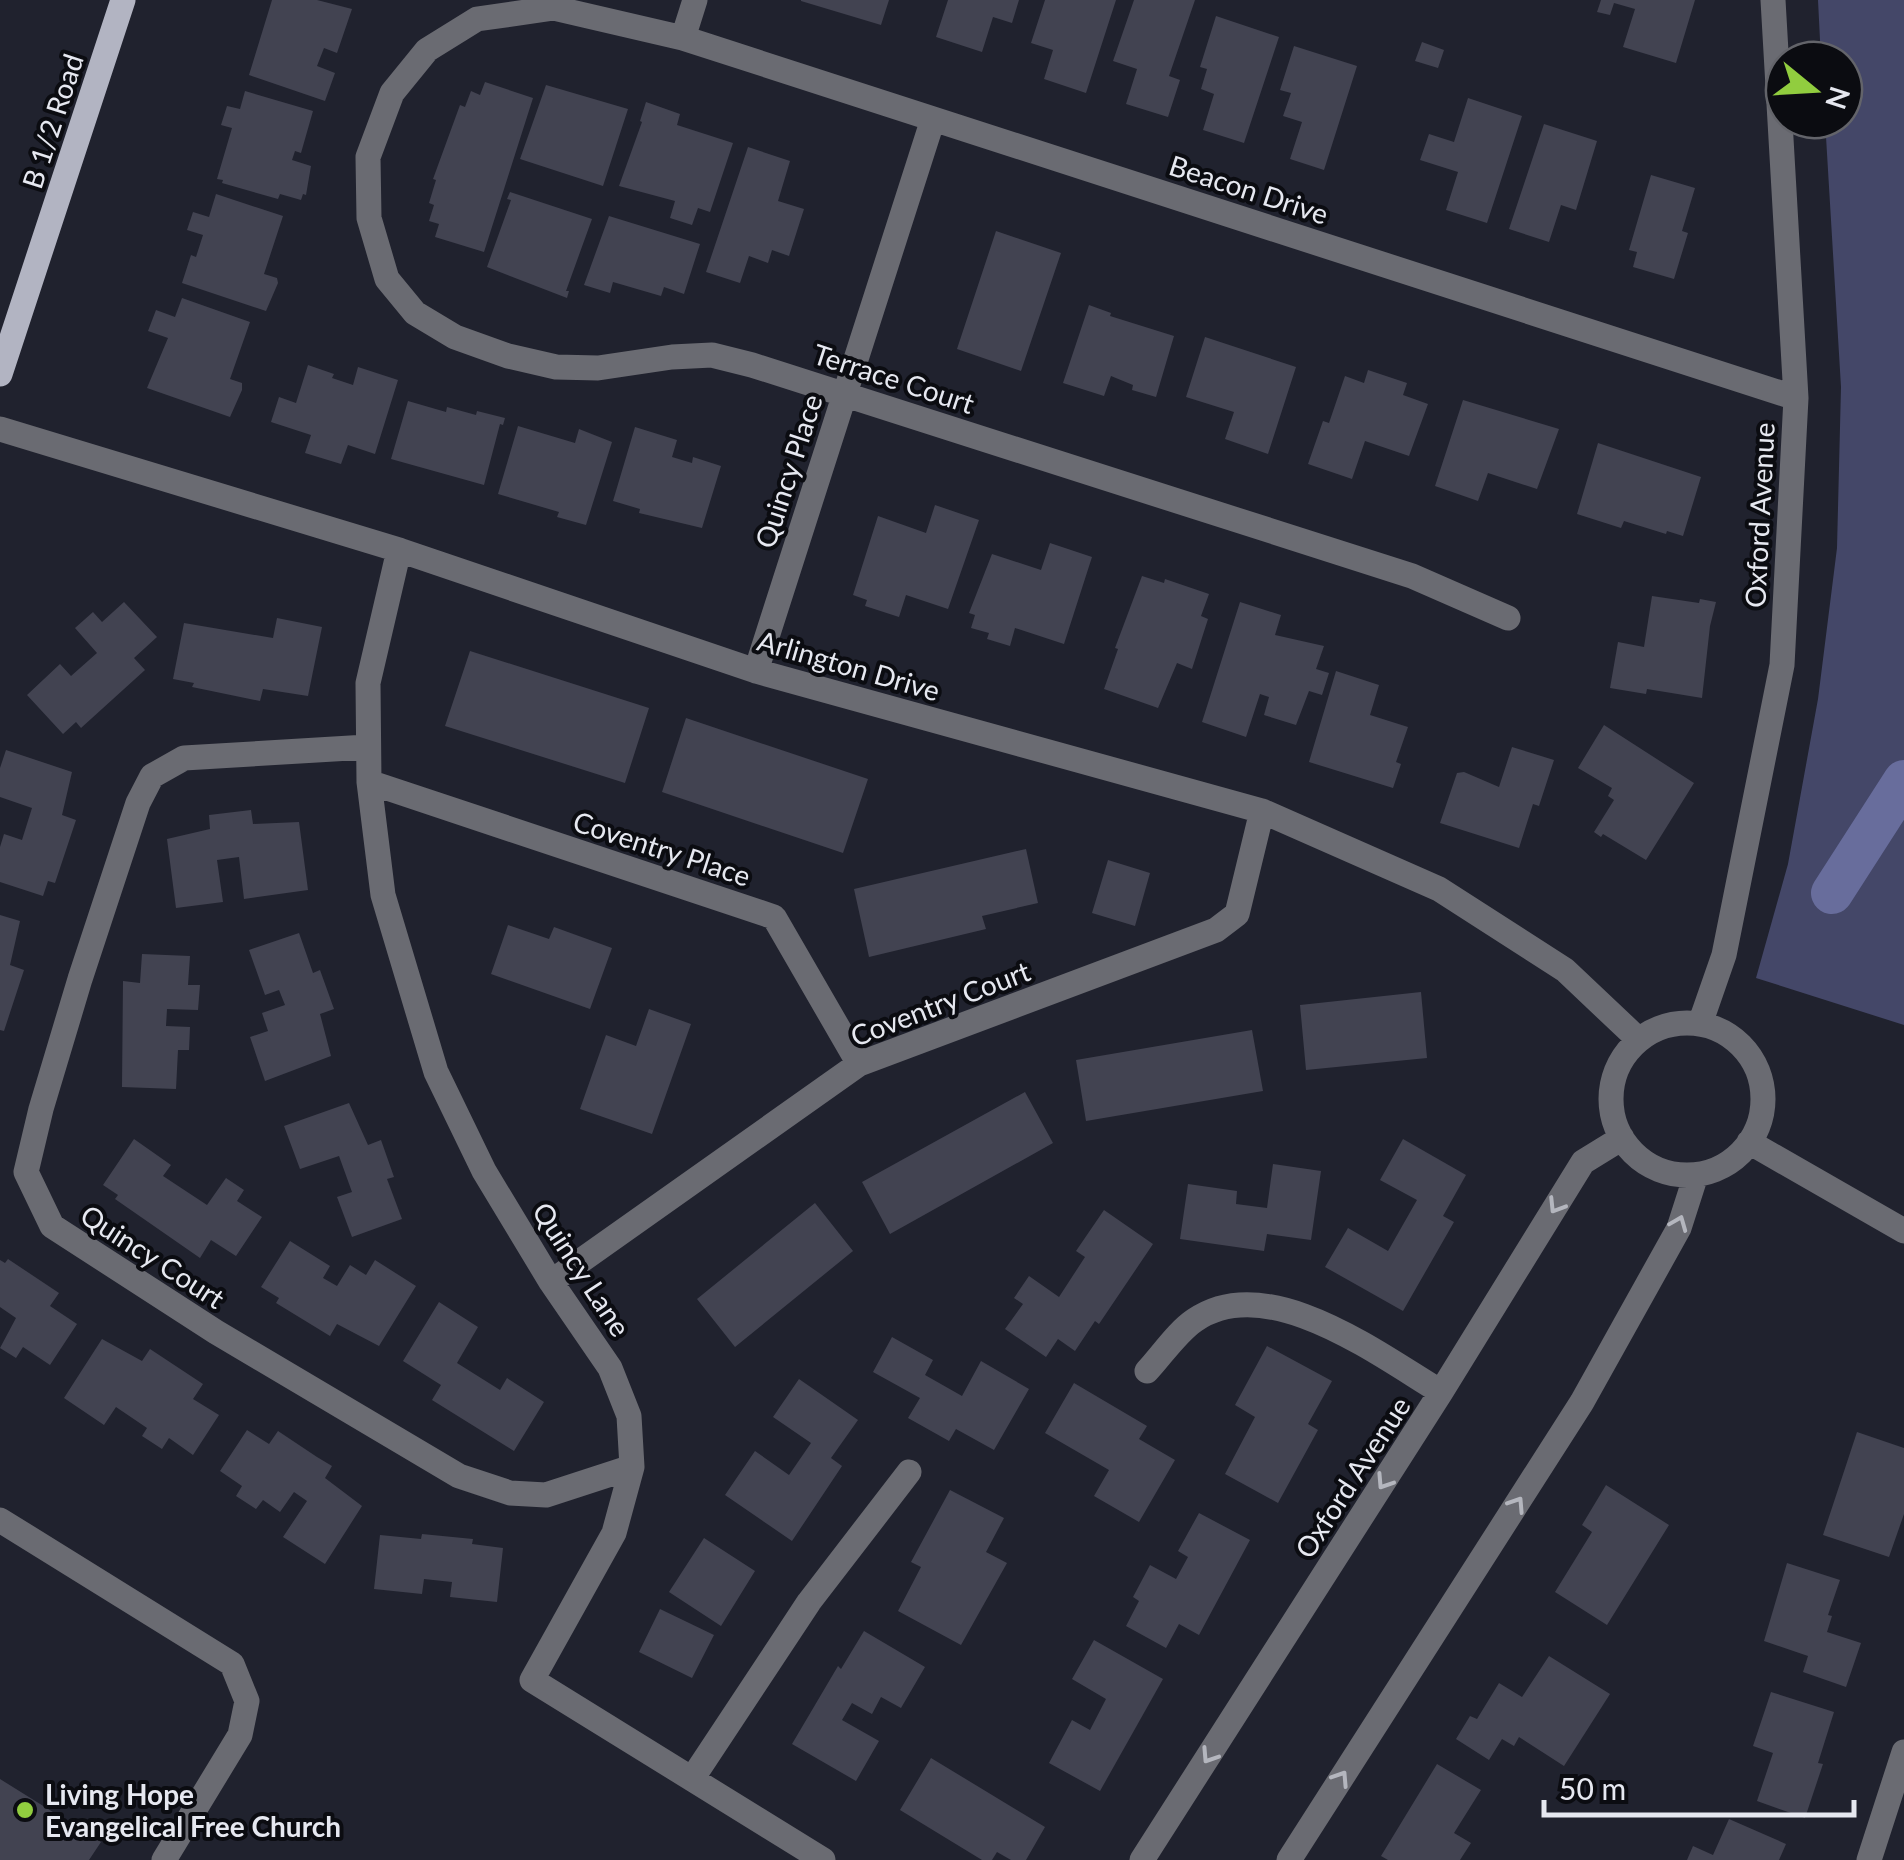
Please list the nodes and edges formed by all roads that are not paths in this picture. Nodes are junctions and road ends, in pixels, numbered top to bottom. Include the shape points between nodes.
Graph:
1 (123, 0) edge
2 (696, 0) edge
3 (1773, 0) edge
4 (683, 38) junction
5 (933, 119) junction
6 (368, 157) joint
7 (0, 374) edge
8 (845, 394) junction
9 (1796, 398) junction
10 (0, 430) edge
11 (399, 550) junction
12 (1508, 618) dead end
13 (756, 671) junction
14 (367, 747) junction
15 (369, 782) junction
16 (1262, 811) junction
17 (1700, 1024) junction
18 (1638, 1040) junction
19 (859, 1064) junction
20 (1622, 1138) junction
21 (1749, 1142) junction
22 (1696, 1175) junction
23 (1904, 1231) edge
24 (551, 1282) junction
25 (1147, 1371) dead end
26 (1441, 1392) junction
27 (632, 1467) junction
28 (909, 1472) dead end
29 (0, 1520) edge
30 (1904, 1752) edge
31 (692, 1779) junction
32 (164, 1860) edge
33 (823, 1860) edge
34 (1142, 1860) edge
35 (1289, 1860) edge
36 (1869, 1860) edge

1 - 7 main road, B 1/2 Road
2 - 4 street
3 - 9 street, Oxford Avenue
4 - 5 street, Beacon Drive
4 - 6 street, Beacon Drive via 554,8 477,19 428,50 392,93
5 - 8 street, Quincy Place
5 - 9 street, Beacon Drive
6 - 8 street, Terrace Court via 368,218 386,279 414,313 455,337 556,366 712,355
8 - 12 street, Terrace Court via 1412,576
8 - 13 street, Quincy Place
9 - 17 street, Oxford Avenue via 1782,664 1724,955
10 - 11 street, Arlington Drive
11 - 13 street, Arlington Drive
11 - 14 street, Quincy Lane via 368,683
13 - 16 street, Arlington Drive
14 - 15 street, Quincy Lane
14 - 27 street, Quincy Court via 184,758 152,776 80,979 26,1172 52,1226 459,1476 510,1493 546,1495
15 - 19 street, Coventry Place via 774,917
15 - 24 street, Quincy Lane via 383,895 436,1072
16 - 18 street, Arlington Drive via 1438,889 1564,970
16 - 19 street, Coventry Court via 1237,914 1216,930
17 - 18 street via 1678,1023
17 - 21 street via 1738,1043 1760,1079 1759,1122
18 - 20 street via 1624,1056 1610,1097
19 - 24 street, Coventry Court
20 - 22 street via 1653,1167
20 -> 26 street, Oxford Avenue via 1583,1162
21 - 22 street via 1734,1158
21 - 23 street
35 -> 22 street via 1582,1402 1679,1228
24 - 27 street, Quincy Lane via 610,1368 630,1416
25 - 26 street via 1196,1320 1237,1305 1280,1308 1328,1325
26 -> 34 street, Oxford Avenue
27 - 31 street, Quincy Lane via 614,1533 532,1680
28 - 31 street via 810,1602
29 - 32 street via 232,1664 247,1702 240,1735
30 - 36 street
31 - 33 street, Quincy Lane

